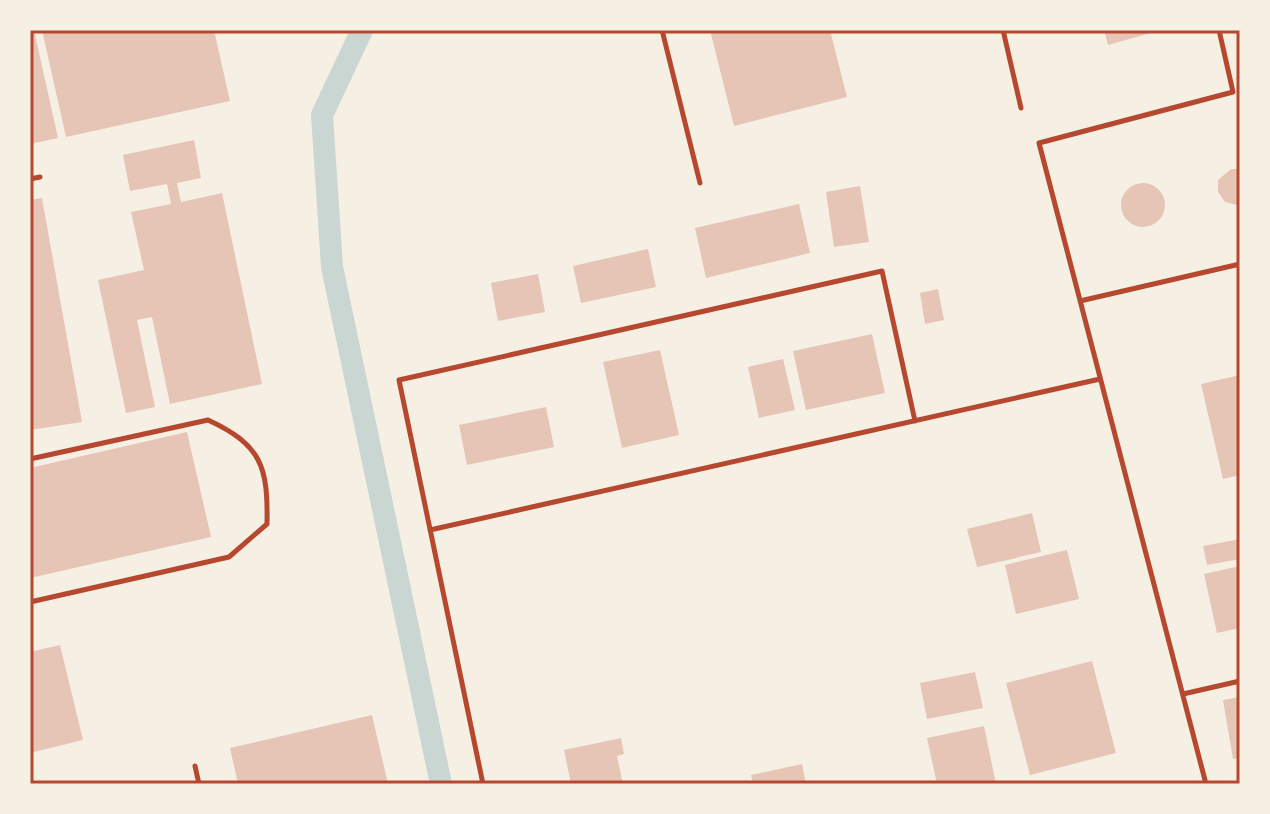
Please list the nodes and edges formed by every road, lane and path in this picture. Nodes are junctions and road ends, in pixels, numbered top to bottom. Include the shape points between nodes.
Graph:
1 (662, 30) edge
2 (1003, 30) edge
3 (1219, 30) edge
4 (1021, 108) dead end
5 (40, 177) dead end
6 (30, 179) edge
7 (700, 183) dead end
8 (1240, 264) edge
9 (1080, 301) junction
10 (1101, 379) junction
11 (915, 421) junction
12 (30, 459) edge
13 (430, 530) junction
14 (30, 602) edge
15 (1240, 681) edge
16 (1183, 694) junction
17 (195, 766) dead end
18 (199, 784) edge
19 (483, 784) edge
20 (1206, 784) edge

1 - 7 lane
2 - 4 lane
3 - 9 lane via 1233,92 1039,143
5 - 6 lane
8 - 9 lane
9 - 10 lane
10 - 11 lane
10 - 16 lane
11 - 13 lane
11 - 13 lane via 882,271 399,380
12 - 14 lane via 208,420 252,447 268,486 267,524 229,557
13 - 19 lane
15 - 16 lane
16 - 20 lane
17 - 18 lane

